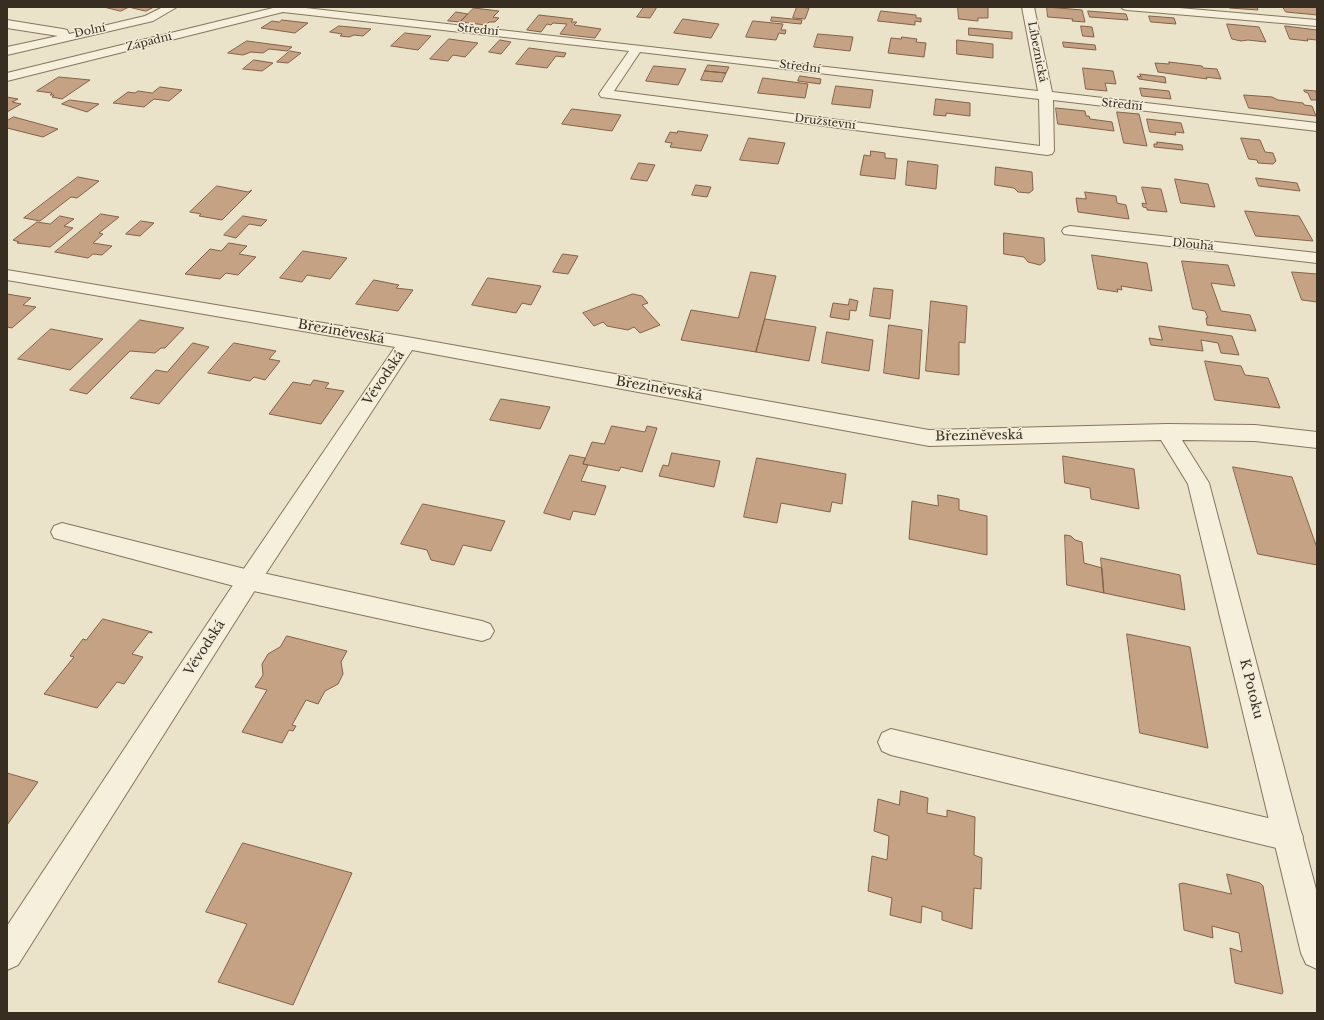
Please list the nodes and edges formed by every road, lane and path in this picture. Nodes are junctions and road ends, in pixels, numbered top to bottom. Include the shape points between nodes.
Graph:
1 (171, 7) edge
2 (1028, 7) edge
3 (1127, 7) edge
4 (287, 8) edge
5 (1317, 23) edge
6 (7, 24) edge
7 (73, 35) junction
8 (637, 48) junction
9 (7, 51) edge
10 (7, 78) edge
11 (1046, 96) junction
12 (1317, 127) edge
13 (1070, 231) dead end
14 (1317, 258) edge
15 (7, 275) edge
16 (407, 343) junction
17 (1167, 432) junction
18 (1317, 440) edge
19 (62, 532) dead end
20 (249, 580) junction
21 (482, 631) dead end
22 (891, 742) dead end
23 (1289, 837) junction
24 (1317, 952) edge
25 (7, 954) edge

1 - 7 street, Dolní via 149,19
2 - 11 street, Líbeznická
3 - 5 street
4 - 8 street, Střední
4 - 10 street, Západní
6 - 7 street
7 - 9 street, Dolní
8 - 11 street, Střední
8 - 11 street, Družstevní via 606,94 1047,150
11 - 12 street, Střední
13 - 14 street, Dlouhá
15 - 16 street, Březiněveská
16 - 17 street, Březiněveská via 929,438
16 - 20 street, Vévodská
17 - 18 street, Březiněveská via 1255,433
17 - 23 street, K Potoku via 1198,483
19 - 20 lane
20 - 21 lane
20 - 25 street, Vévodská
22 - 23 lane
23 - 24 street, K Potoku

